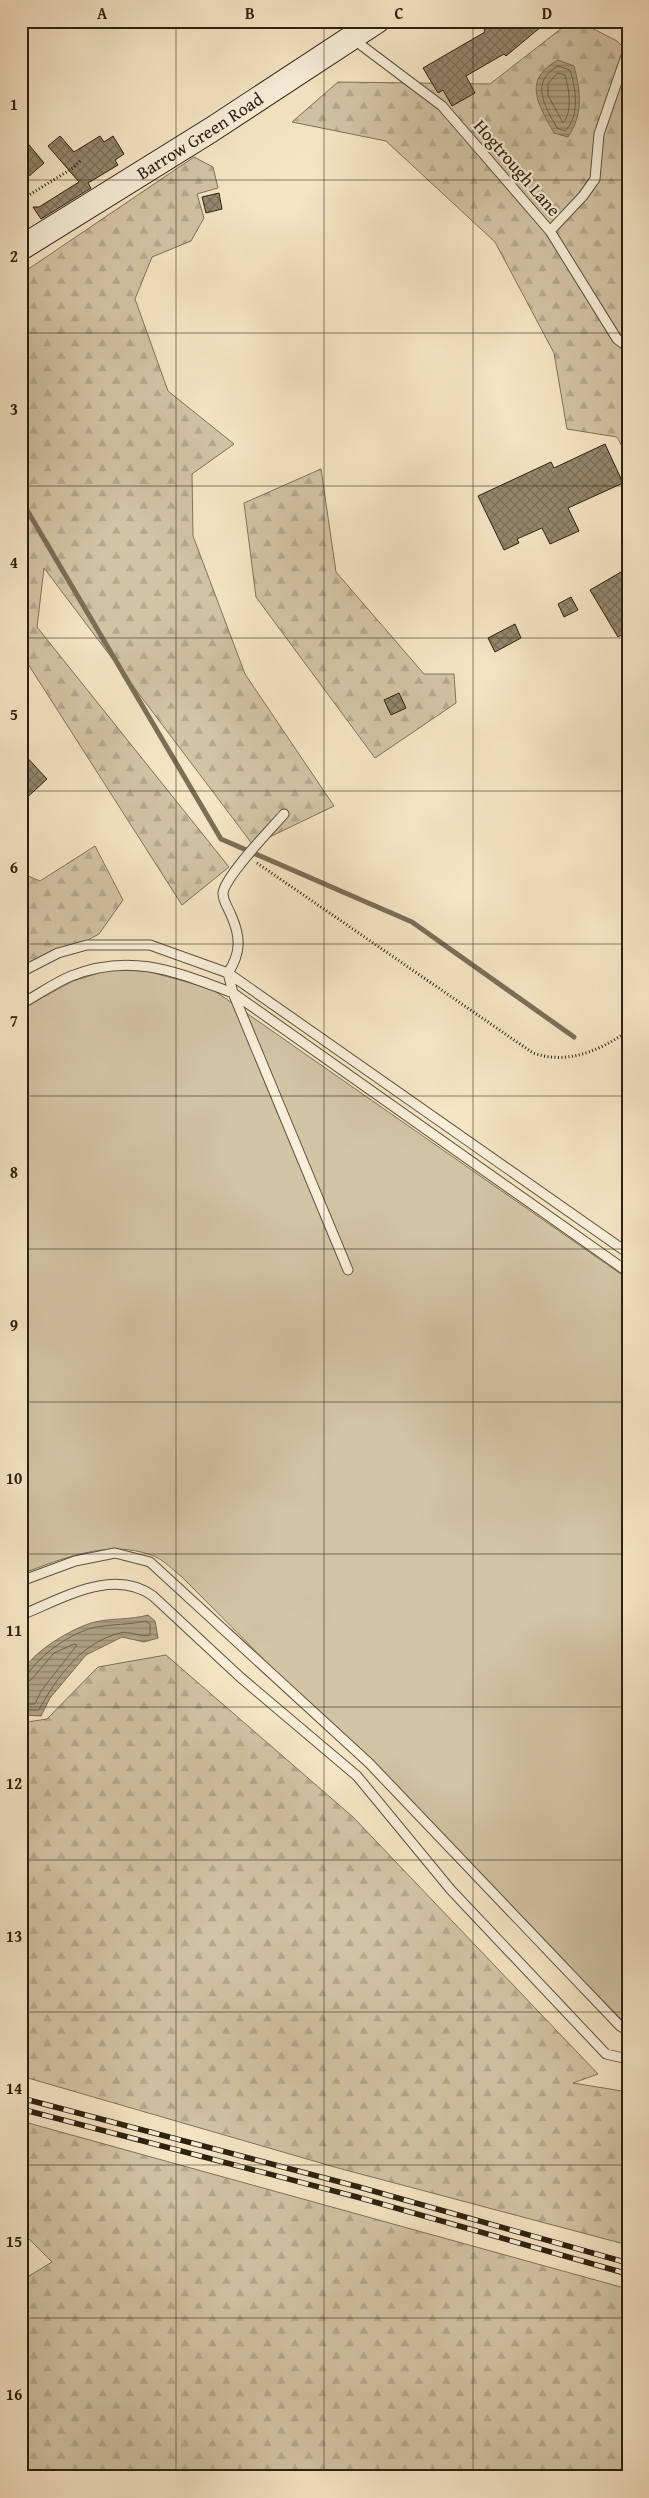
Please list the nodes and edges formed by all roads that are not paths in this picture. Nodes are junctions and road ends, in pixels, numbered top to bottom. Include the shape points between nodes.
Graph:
1 (377, 21) edge
2 (352, 38) junction
3 (628, 50) edge
4 (550, 231) junction
5 (21, 248) edge
6 (628, 347) edge
7 (284, 814) dead end
8 (21, 972) edge
9 (228, 973) junction
10 (233, 993) junction
11 (21, 1004) edge
12 (628, 1253) edge
13 (348, 1270) dead end
14 (628, 1272) edge
15 (21, 1581) edge
16 (21, 1615) edge
17 (628, 2031) edge
18 (628, 2059) edge

1 - 2 street, Barrow Green Road
2 - 4 lane, Hogtrough Lane via 442,106
2 - 5 street, Barrow Green Road
3 - 4 lane via 599,134 595,179
4 - 6 lane, Hogtrough Lane via 617,340
7 - 9 lane via 226,883 224,902 240,945
8 - 9 lane via 58,952 86,945 150,945
9 - 10 lane
9 - 12 lane
10 - 11 lane via 144,964 107,966 71,976
10 - 13 lane
10 - 14 lane
15 - 17 lane via 75,1561 115,1553 150,1562 368,1763
16 - 18 lane via 94,1586 123,1583 141,1587 240,1677 357,1776 451,1890 606,2054

